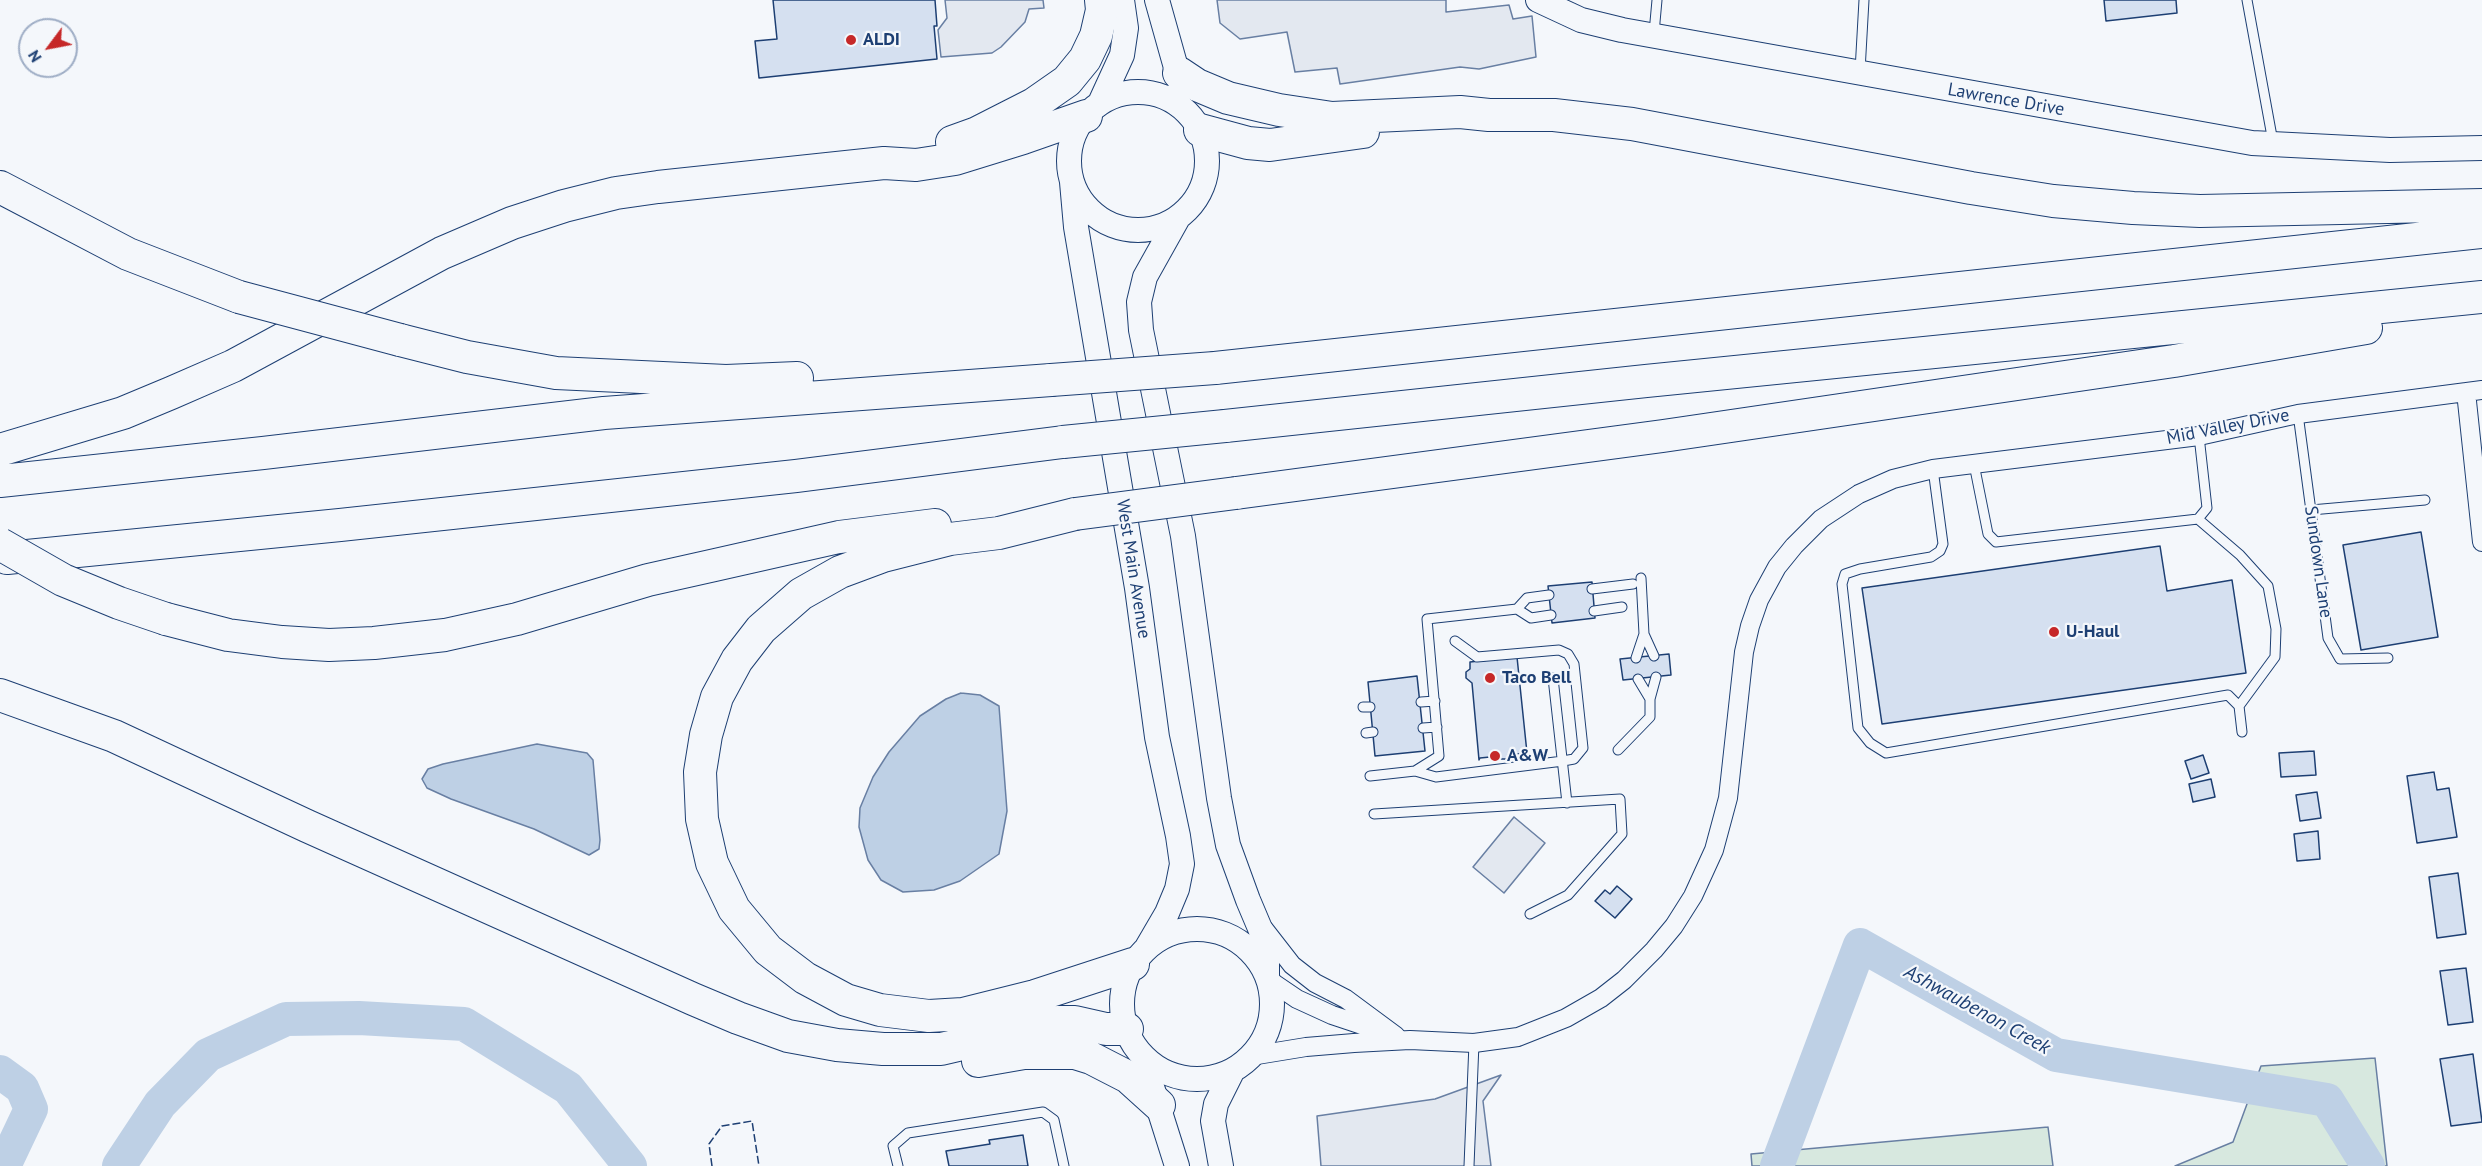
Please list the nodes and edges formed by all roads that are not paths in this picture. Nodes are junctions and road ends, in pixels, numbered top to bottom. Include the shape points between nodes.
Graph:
1 (1101, 0) edge
2 (1122, 0) edge
3 (1157, 0) edge
4 (1657, 0) edge
5 (1864, 0) edge
6 (2247, 0) edge
7 (1543, 1) edge
8 (1654, 36) junction
9 (1179, 73) junction
10 (1860, 73) junction
11 (1093, 110) junction
12 (1489, 115) junction
13 (1195, 123) junction
14 (2274, 144) junction
15 (2482, 148) edge
16 (885, 163) junction
17 (1072, 182) junction
18 (0, 188) edge
19 (2482, 205) edge
20 (1178, 218) junction
21 (2482, 232) edge
22 (2482, 297) edge
23 (2482, 308) edge
24 (1051, 380) junction
25 (2474, 391) edge
26 (2298, 414) junction
27 (2199, 436) junction
28 (0, 450) edge
29 (1974, 464) junction
30 (1933, 469) junction
31 (0, 481) edge
32 (2425, 500) dead end
33 (2311, 510) junction
34 (1075, 514) junction
35 (2198, 519) junction
36 (2482, 542) edge
37 (0, 544) edge
38 (0, 559) edge
39 (1592, 589) dead end
40 (1549, 595) dead end
41 (1622, 607) dead end
42 (1517, 609) junction
43 (1594, 611) dead end
44 (1551, 615) dead end
45 (1644, 634) junction
46 (1455, 641) dead end
47 (1654, 656) dead end
48 (1635, 658) dead end
49 (2388, 658) dead end
50 (1656, 677) dead end
51 (1553, 678) dead end
52 (1638, 679) dead end
53 (0, 695) edge
54 (1650, 699) junction
55 (1435, 700) junction
56 (1420, 702) dead end
57 (2239, 706) junction
58 (1437, 727) junction
59 (1423, 728) dead end
60 (2242, 732) dead end
61 (1618, 750) dead end
62 (1563, 762) junction
63 (1415, 771) junction
64 (1370, 776) dead end
65 (1567, 803) junction
66 (1374, 814) dead end
67 (1530, 914) dead end
68 (1257, 920) junction
69 (1139, 957) junction
70 (1268, 977) junction
71 (1129, 1034) junction
72 (1403, 1038) junction
73 (1474, 1042) junction
74 (883, 1049) junction
75 (1242, 1063) junction
76 (1159, 1105) junction
77 (898, 1166) edge
78 (1064, 1166) edge
79 (1177, 1166) edge
80 (1221, 1166) edge
81 (1469, 1166) edge

1 - 16 highway via 1095,36 1085,59 1067,81 1035,104 977,133 914,150
2 - 11 main road via 1126,28 1122,55
3 - 9 main road
4 - 8 lane
5 - 10 lane
6 - 14 lane
7 - 8 main road, Lawrence Drive via 1581,20
8 - 10 main road, Lawrence Drive
9 - 12 highway via 1228,98 1332,118 1460,112
9 - 13 main road
10 - 14 main road, Lawrence Drive
11 - 13 main road via 1119,95 1138,92 1176,103
11 - 16 highway via 955,159 916,165
11 - 17 main road via 1074,136
12 - 13 highway via 1270,145 1248,143
12 - 19 highway via 1554,115 1632,124 1971,188 2076,203 2200,211
13 - 20 main road via 1206,149 1207,168 1202,188
14 - 15 main road, Lawrence Drive via 2390,150
16 - 28 highway via 658,187 564,206 442,253 233,366 192,384 123,413
17 - 20 main road via 1097,217 1116,227 1138,231 1159,228
17 - 69 main road, West Main Avenue via 1076,228 1158,737 1182,864 1167,913
18 - 24 highway, bridge via 128,254 239,297 467,357 556,373 643,379 726,381 963,368
20 - 68 main road via 1145,277 1139,302 1141,330 1183,536 1228,845
21 - 24 highway, bridge via 1215,368
22 - 38 highway, bridge via 1063,442 772,478
23 - 34 highway, bridge via 2162,363 1663,436
24 - 31 highway via 604,413
25 - 26 street, Mid Valley Drive
25 - 36 street
26 - 27 street, Mid Valley Drive
26 - 33 lane, Sundown Lane
27 - 29 street, Mid Valley Drive
27 - 35 lane via 2207,508
29 - 30 street, Mid Valley Drive
29 - 35 lane via 1988,534 1995,542
30 - 57 lane via 1943,544 1940,551 1931,557 1845,574 1842,584 1858,728 1870,743 1886,753 2228,695
30 - 73 street, Mid Valley Drive via 1880,484 1839,506 1794,546 1768,583 1754,612 1744,652 1730,783 1721,826 1693,896 1665,938 1624,980 1566,1018 1518,1037
32 - 33 lane
33 - 49 lane, Sundown Lane via 2328,638 2340,659
34 - 37 highway, bridge via 992,518 839,537 648,580 517,619 445,635 374,643 293,643 228,635 166,619 63,580
34 - 69 highway via 883,556 840,572 801,594 760,629 717,697 700,772 702,819 712,863 734,909 768,950 805,978 846,1000 880,1011 929,1016 963,1014 1035,996
35 - 57 lane via 2240,555 2268,586 2276,629 2275,657
39 - 45 lane via 1637,581
40 - 42 lane via 1527,598
41 - 43 lane
42 - 44 lane via 1532,618
42 - 55 lane via 1427,620
45 - 47 lane
45 - 48 lane
46 - 62 lane via 1477,657 1559,650 1568,654 1574,664 1583,748 1574,759
50 - 54 lane
51 - 62 lane
52 - 54 lane
53 - 74 highway via 114,736 738,1018 788,1036
54 - 61 lane via 1650,717
55 - 56 lane
55 - 58 lane
57 - 60 lane
58 - 59 lane
58 - 63 lane via 1439,756
62 - 63 lane via 1436,777
62 - 65 lane
63 - 64 lane
65 - 66 lane
65 - 67 lane via 1620,800 1622,834 1568,895
68 - 70 main road via 1267,945
68 - 72 street via 1292,964 1315,983
69 - 70 main road via 1165,935 1189,928 1213,930 1235,939 1254,954
69 - 71 main road via 1124,985 1122,1007
70 - 72 street via 1297,999 1332,1015
70 - 75 main road via 1271,1021 1263,1040
71 - 74 highway via 1057,1022 941,1048
71 - 75 main road via 1145,1057 1164,1071 1187,1078 1211,1078
71 - 76 main road
72 - 73 street, Mid Valley Drive
72 - 75 street via 1306,1047
73 - 81 lane
74 - 76 highway via 939,1063 1024,1053 1075,1053 1128,1077
75 - 80 main road via 1216,1104 1213,1121
76 - 79 main road
77 - 78 lane via 893,1146 908,1133 1043,1112 1054,1120

